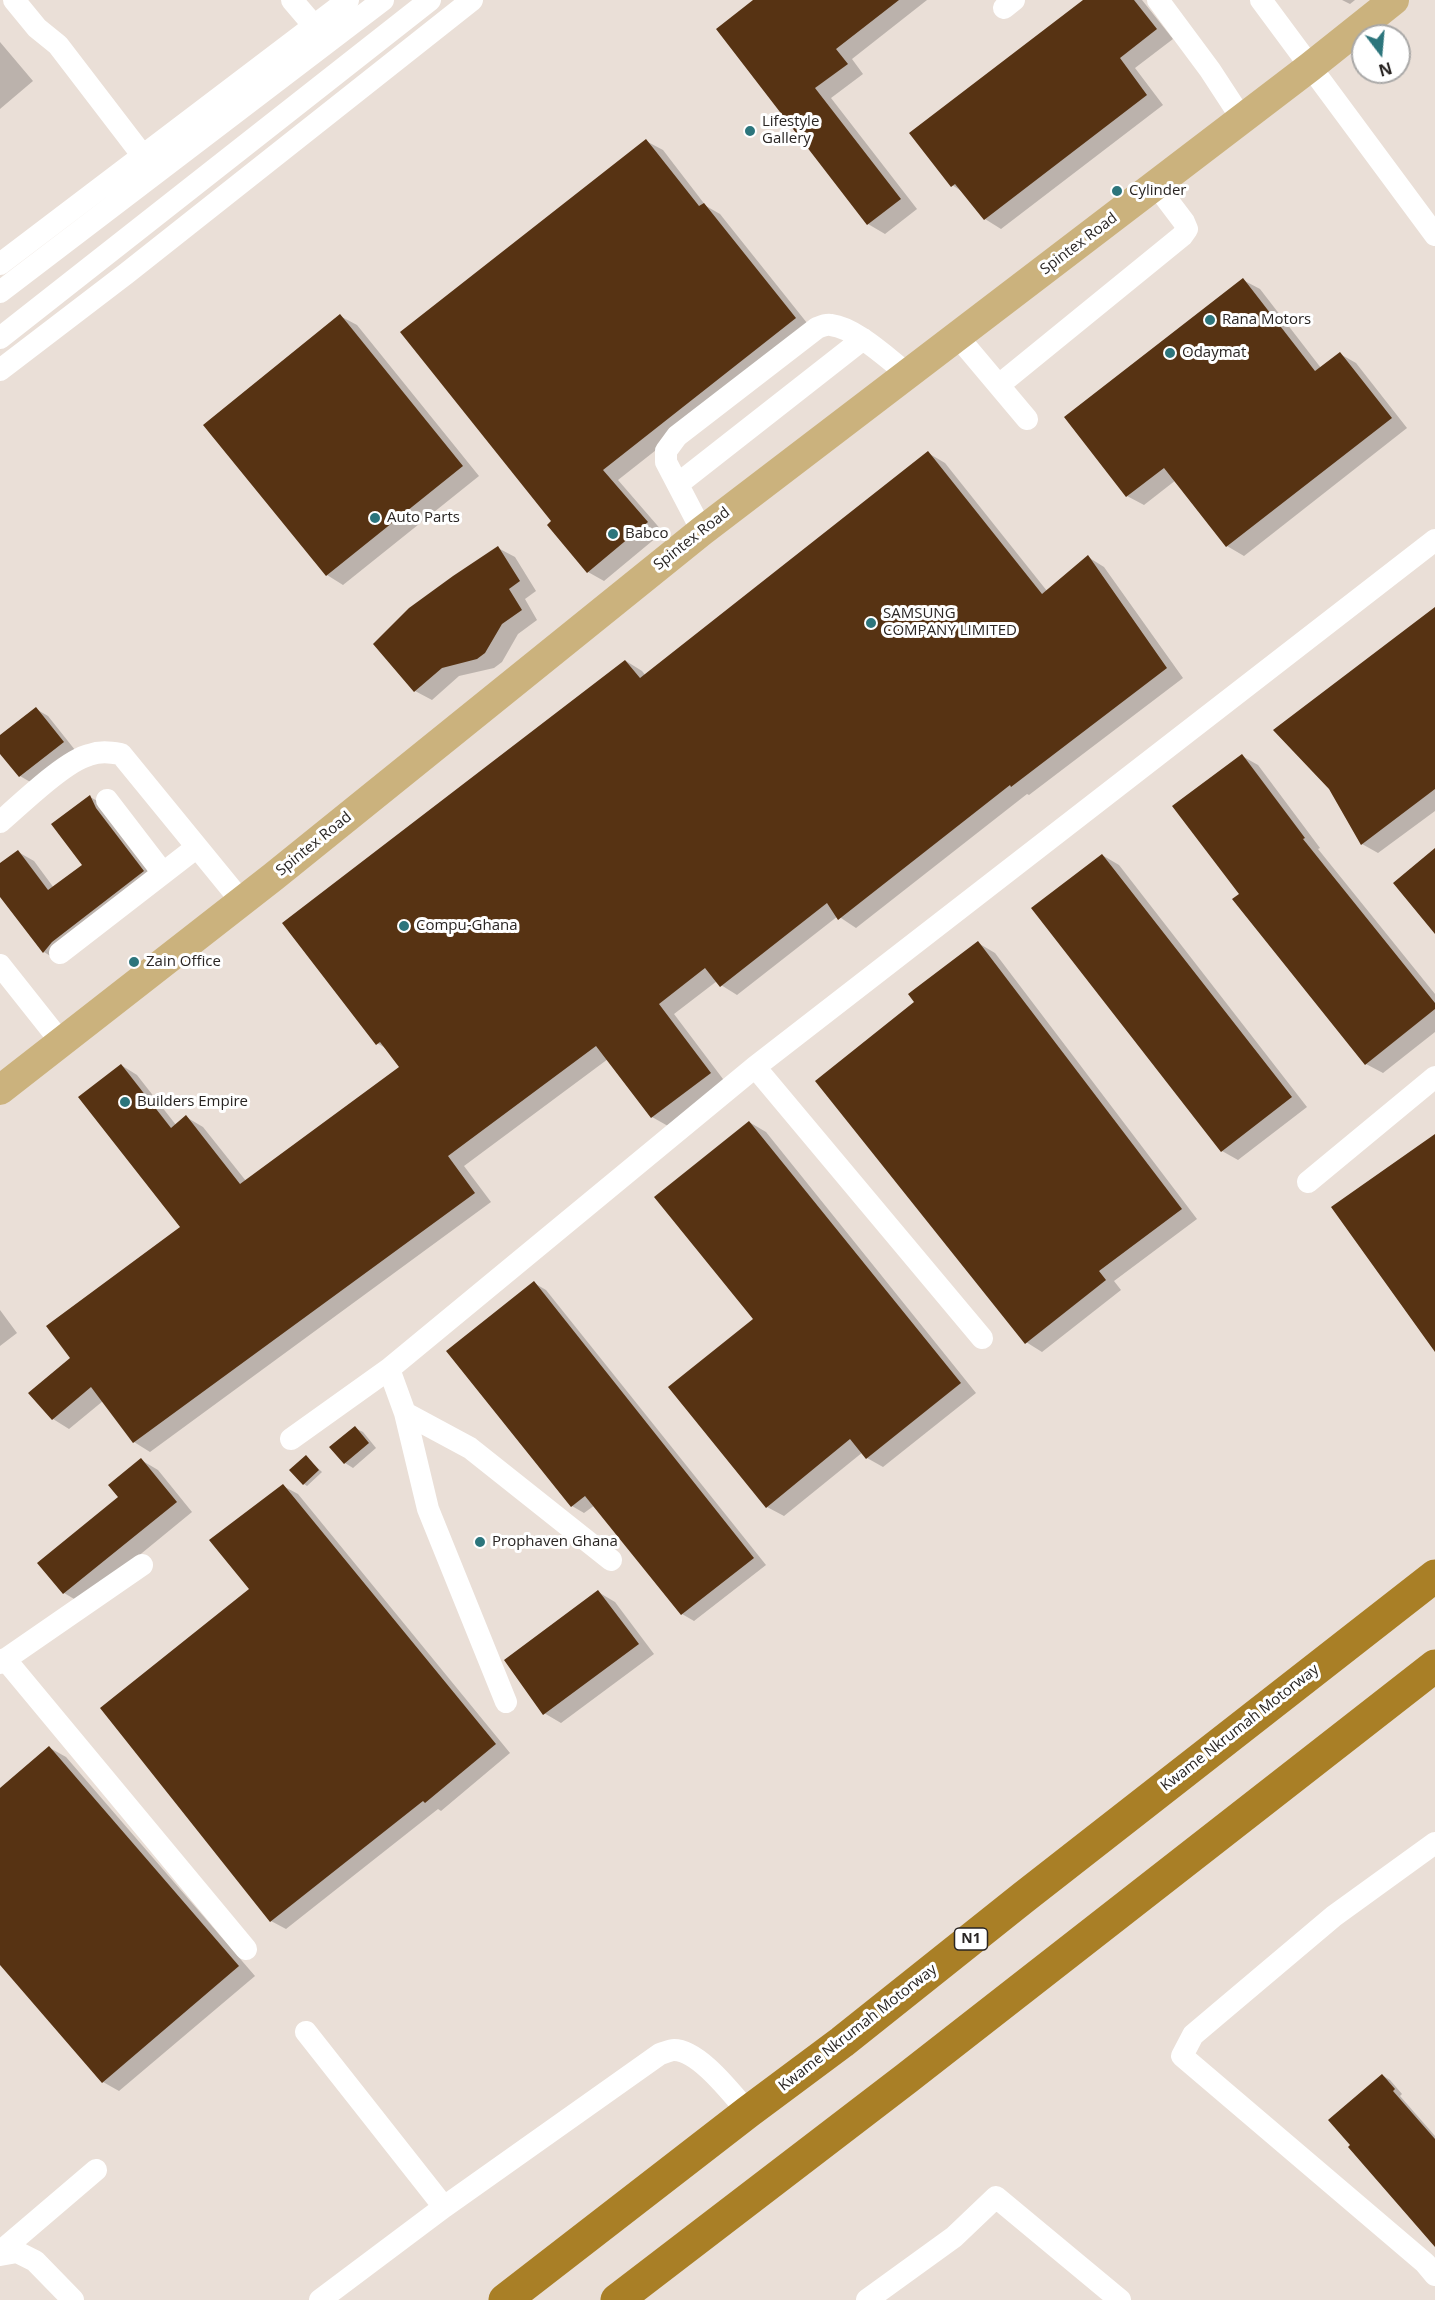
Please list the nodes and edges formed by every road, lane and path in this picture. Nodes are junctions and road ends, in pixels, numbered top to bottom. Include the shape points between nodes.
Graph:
1 (14, 0) edge
2 (292, 0) edge
3 (348, 0) edge
4 (383, 0) edge
5 (430, 0) edge
6 (472, 0) edge
7 (1158, 0) edge
8 (1261, 0) edge
9 (1394, 0) edge
10 (315, 27) junction
11 (1310, 67) junction
12 (1242, 119) junction
13 (143, 156) junction
14 (1156, 185) junction
15 (1435, 235) edge
16 (0, 264) edge
17 (0, 292) edge
18 (958, 337) junction
19 (0, 338) edge
20 (863, 339) junction
21 (0, 370) edge
22 (908, 374) junction
23 (999, 385) junction
24 (1027, 419) dead end
25 (678, 484) junction
26 (702, 531) junction
27 (1435, 540) edge
28 (107, 800) dead end
29 (0, 822) edge
30 (197, 847) junction
31 (163, 873) junction
32 (242, 902) junction
33 (60, 953) dead end
34 (0, 965) edge
35 (61, 1042) junction
36 (755, 1067) junction
37 (1435, 1077) edge
38 (0, 1090) edge
39 (1308, 1182) dead end
40 (982, 1338) dead end
41 (389, 1369) junction
42 (405, 1413) junction
43 (291, 1439) dead end
44 (611, 1560) dead end
45 (142, 1565) dead end
46 (1435, 1576) edge
47 (3, 1661) edge
48 (1435, 1666) edge
49 (506, 1702) dead end
50 (1435, 1843) edge
51 (246, 1949) dead end
52 (306, 2032) dead end
53 (748, 2112) junction
54 (96, 2170) dead end
55 (444, 2207) junction
56 (0, 2253) edge
57 (1432, 2264) edge
58 (74, 2300) edge
59 (320, 2300) edge
60 (505, 2300) edge
61 (617, 2300) edge
62 (867, 2300) edge
63 (1120, 2300) edge

1 - 13 street via 37,28 58,45
2 - 10 street
3 - 10 street
4 - 17 street
5 - 19 street
6 - 21 street
7 - 12 street
8 - 11 street
9 - 11 main road, Spintex Road
10 - 13 street
11 - 12 main road, Spintex Road
11 - 15 street
12 - 14 main road, Spintex Road
13 - 16 street
14 - 18 main road, Spintex Road
14 - 23 street via 1184,222 1187,229 1182,236
18 - 22 main road, Spintex Road
18 - 23 street
20 - 22 street
20 - 25 street
20 - 25 street via 838,326 817,328 677,435 666,451 666,462
22 - 26 main road, Spintex Road
23 - 24 street
25 - 26 street
26 - 32 main road, Spintex Road
27 - 36 street
28 - 31 street
29 - 30 street via 67,766 86,755 106,751 121,754
30 - 31 street
30 - 32 street
31 - 33 street
32 - 35 main road, Spintex Road
34 - 35 street
35 - 38 main road, Spintex Road
36 - 40 street
36 - 41 street
37 - 39 street
41 - 42 street
41 - 43 street
42 - 44 street via 470,1449
42 - 49 street via 428,1509
45 - 47 street
46 - 53 highway, Kwame Nkrumah Motorway / N1
47 - 51 street
48 - 61 highway
50 - 57 street via 1334,1916 1193,2035 1182,2056
52 - 55 street
53 - 55 street via 708,2068 687,2054 674,2050 660,2054
53 - 60 highway, Kwame Nkrumah Motorway / N1
54 - 56 street
55 - 59 street
56 - 58 street via 17,2252 35,2261
62 - 63 street via 954,2237 996,2197

